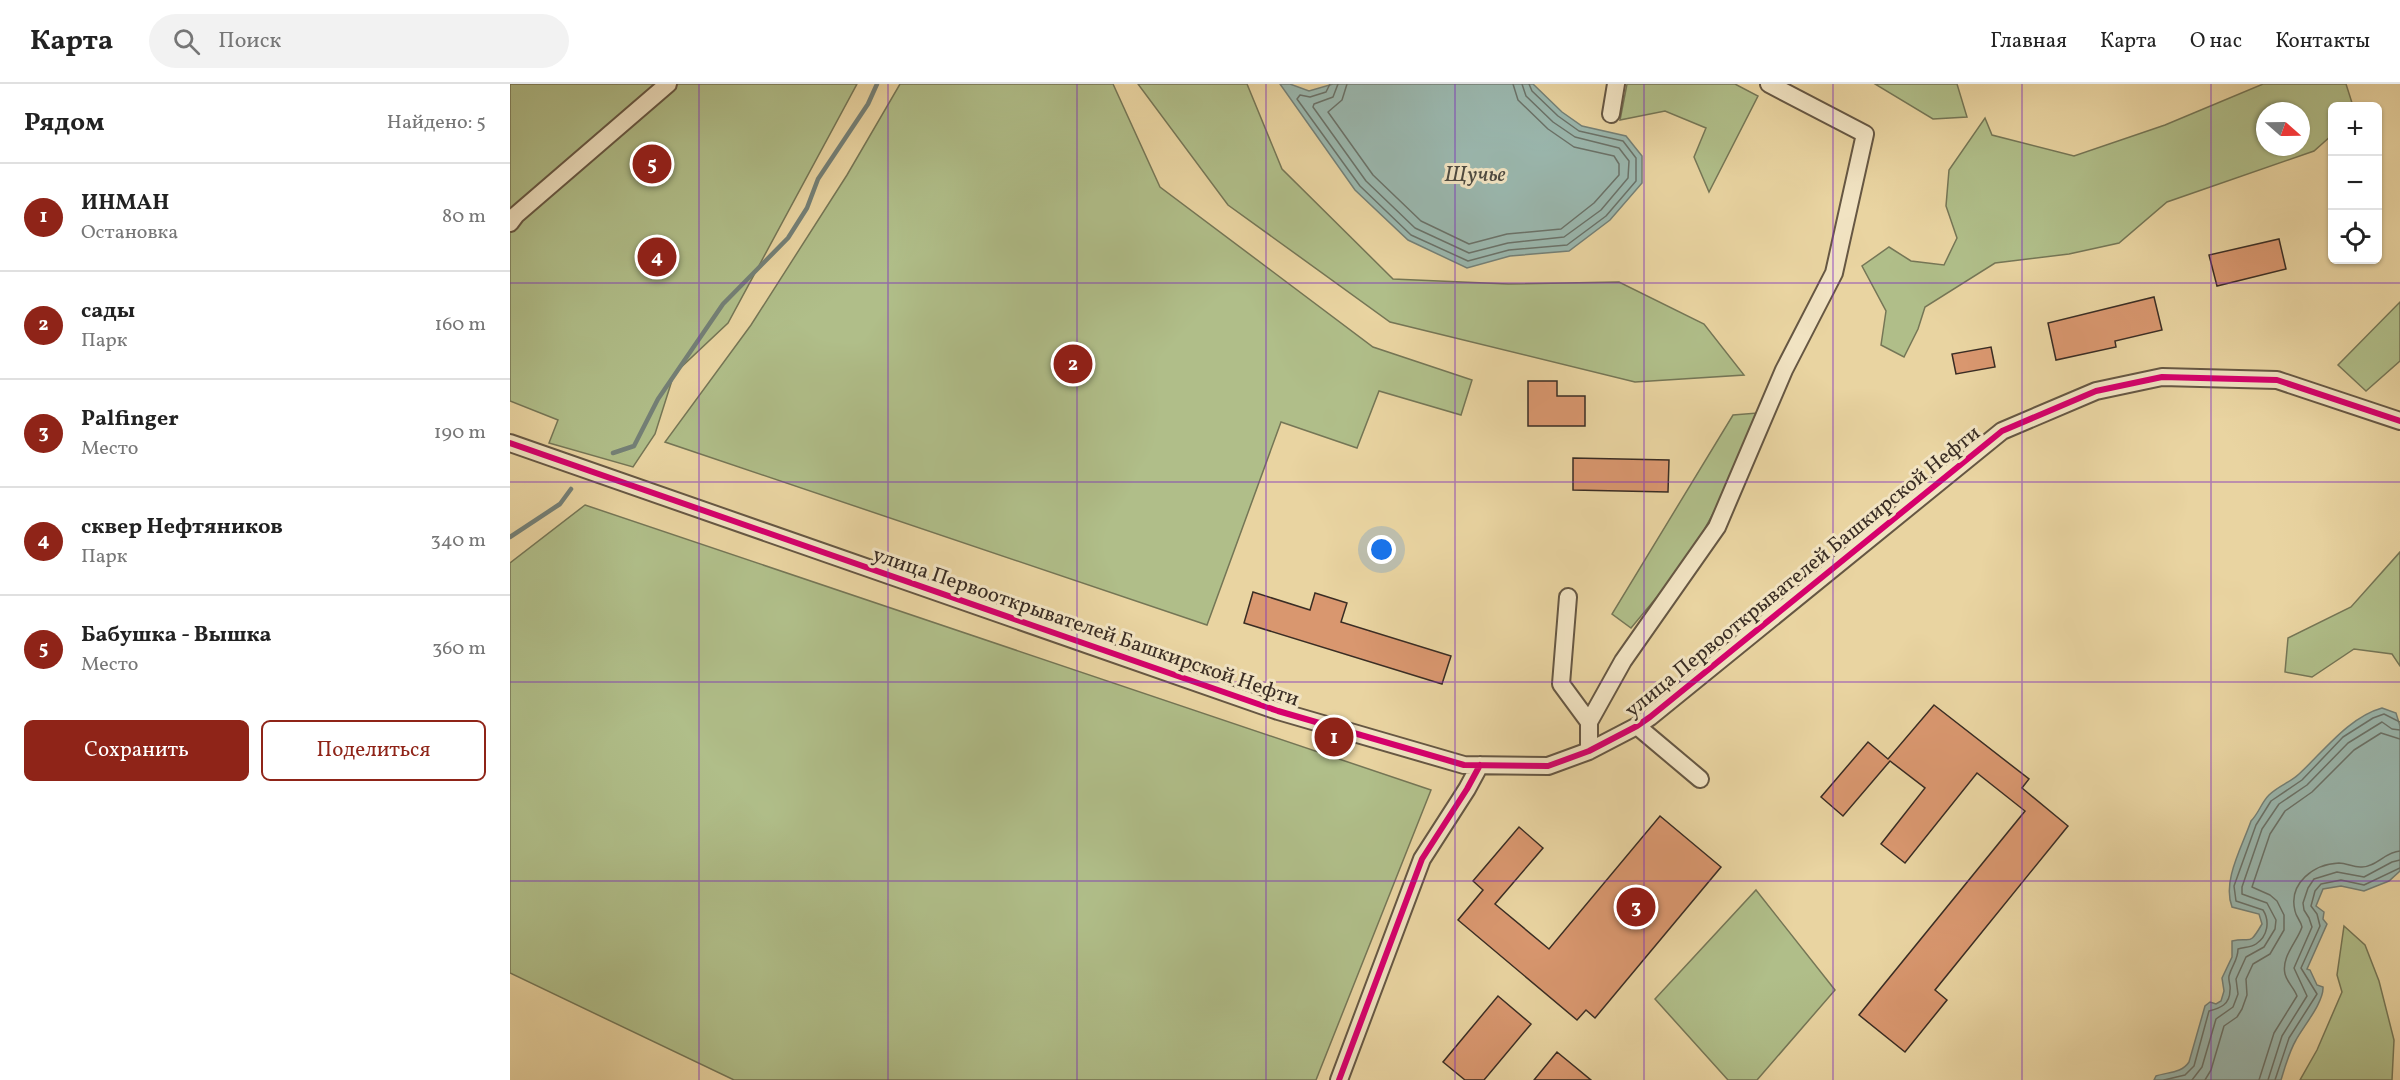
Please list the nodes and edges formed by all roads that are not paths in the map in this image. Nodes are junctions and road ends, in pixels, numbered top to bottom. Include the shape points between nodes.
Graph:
1 (668, 84) edge
2 (1616, 84) edge
3 (1769, 84) edge
4 (1611, 114) dead end
5 (510, 223) edge
6 (2400, 421) edge
7 (510, 443) edge
8 (1568, 597) dead end
9 (1589, 722) junction
10 (1637, 726) junction
11 (1589, 751) junction
12 (1480, 765) junction
13 (1700, 779) dead end
14 (1339, 1080) edge

1 - 5 street
2 - 4 street
3 - 9 street via 1865,134 1834,273 1784,370 1717,527 1623,661
6 - 10 street, улица Первооткрывателей Башкирской Нефти via 2277,380 2162,378 2096,391 2002,431
7 - 12 street, улица Первооткрывателей Башкирской Нефти via 1278,711 1464,765
8 - 9 street via 1561,684
9 - 11 street
10 - 11 street, улица Первооткрывателей Башкирской Нефти
10 - 13 street
11 - 12 street, улица Первооткрывателей Башкирской Нефти via 1548,766
12 - 14 street via 1422,859

